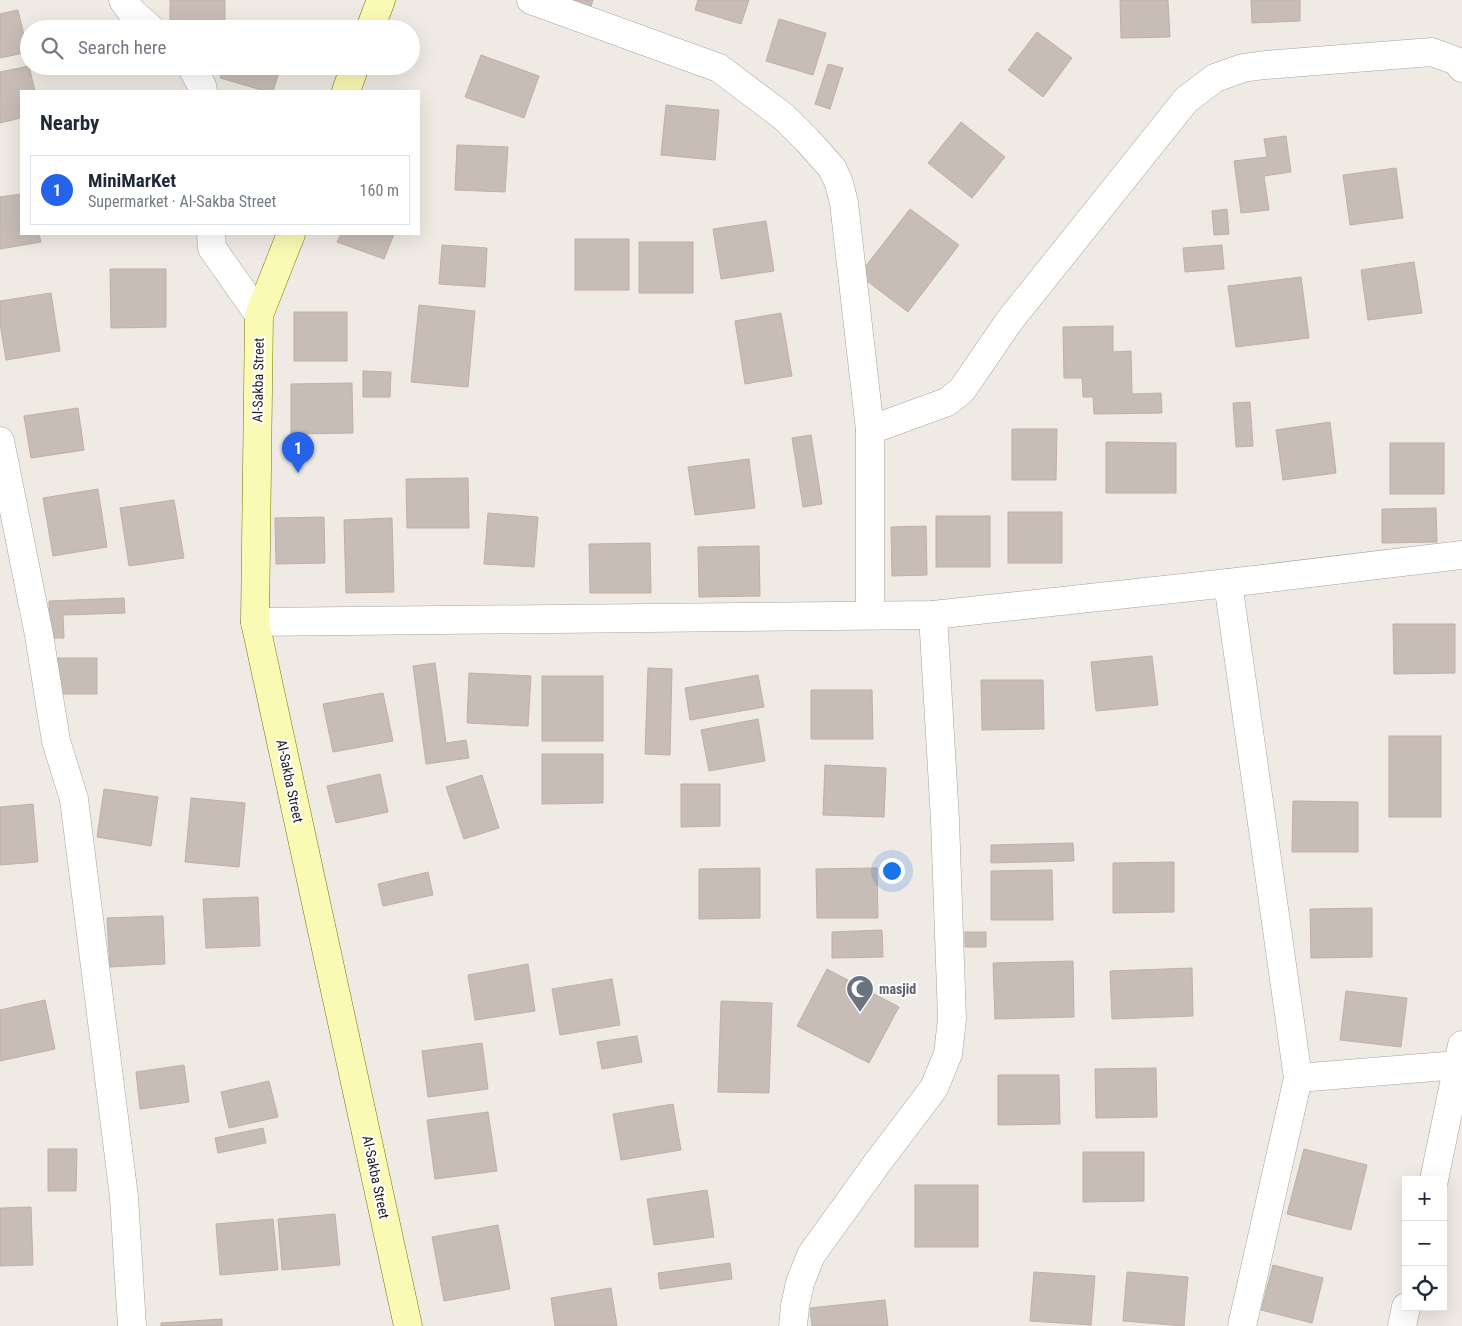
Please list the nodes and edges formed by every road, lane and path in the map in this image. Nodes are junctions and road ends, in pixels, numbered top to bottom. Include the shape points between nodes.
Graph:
1 (123, 0) edge
2 (381, 0) edge
3 (531, 0) edge
4 (141, 20) edge
5 (373, 20) edge
6 (1462, 68) edge
7 (196, 75) edge
8 (352, 75) edge
9 (203, 90) edge
10 (346, 90) edge
11 (211, 235) edge
12 (290, 235) edge
13 (259, 315) junction
14 (870, 430) junction
15 (0, 441) edge
16 (1462, 555) edge
17 (1228, 584) junction
18 (870, 616) junction
19 (933, 616) junction
20 (255, 622) junction
21 (1460, 1055) edge
22 (1298, 1078) junction
23 (1435, 1176) edge
24 (1405, 1311) edge
25 (132, 1326) edge
26 (408, 1326) edge
27 (793, 1326) edge
28 (1242, 1326) edge
29 (1402, 1326) edge

1 - 4 street
2 - 5 main road
3 - 14 street via 719,68 784,117 832,168 844,202
6 - 14 street via 1456,61 1432,52 1265,65 1243,68 1215,78 1186,100 1010,320 962,390 947,402
7 - 9 street
8 - 10 main road
11 - 13 street via 212,248
12 - 13 main road, Al-Sakba Street
13 - 20 main road, Al-Sakba Street
14 - 18 street
15 - 25 street via 39,635 56,741 74,799 124,1197
16 - 17 street
17 - 19 street
17 - 22 street
18 - 19 street
18 - 20 street
19 - 27 street via 952,1019 948,1054 934,1088 811,1255 800,1283
20 - 26 main road, Al-Sakba Street
21 - 22 street
21 - 23 street
22 - 28 street
24 - 29 street

